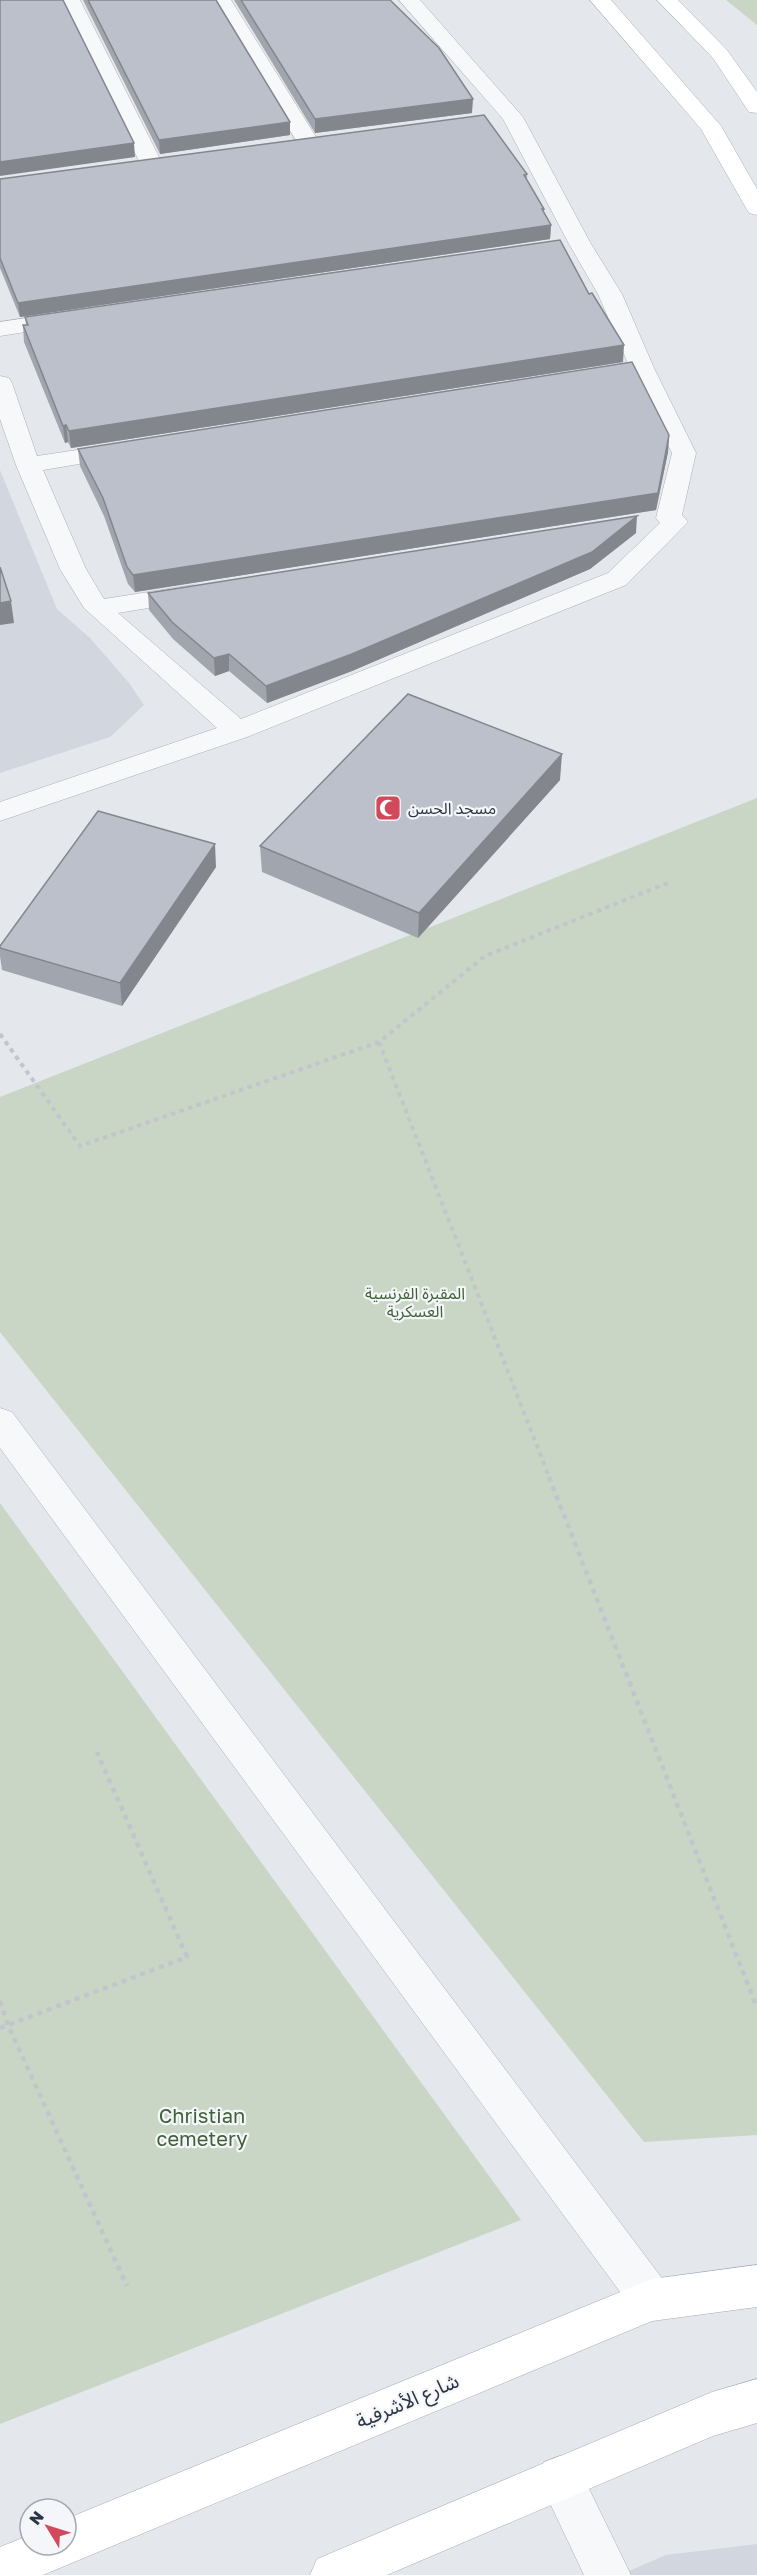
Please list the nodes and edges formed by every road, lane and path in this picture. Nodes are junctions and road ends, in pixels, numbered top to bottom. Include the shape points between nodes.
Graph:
1 (70, 0) edge
2 (221, 0) edge
3 (409, 0) edge
4 (600, 0) edge
5 (667, 0) edge
6 (757, 107) edge
7 (331, 139) edge
8 (308, 142) junction
9 (285, 145) edge
10 (173, 160) edge
11 (151, 163) junction
12 (128, 167) edge
13 (757, 208) edge
14 (95, 315) edge
15 (0, 329) edge
16 (0, 383) edge
17 (146, 446) edge
18 (28, 465) junction
19 (669, 518) junction
20 (634, 524) dead end
21 (214, 590) edge
22 (97, 608) junction
23 (237, 731) junction
24 (0, 812) edge
25 (670, 882) dead end
26 (0, 1034) edge
27 (379, 1042) junction
28 (0, 1422) edge
29 (97, 1752) dead end
30 (0, 2001) edge
31 (757, 2008) edge
32 (8, 2025) junction
33 (0, 2028) edge
34 (126, 2286) dead end
35 (757, 2286) edge
36 (652, 2300) junction
37 (757, 2401) edge
38 (560, 2478) junction
39 (78, 2537) edge
40 (31, 2557) edge
41 (0, 2570) edge
42 (333, 2575) edge
43 (608, 2575) edge

1 - 11 street
2 - 8 street
3 - 19 street via 501,118 568,246 610,294 630,370 684,453
4 - 13 main road via 710,126
5 - 6 main road via 720,54
7 - 8 street
8 - 9 street
10 - 11 street
11 - 12 street
14 - 15 street
16 - 18 street
17 - 18 street
18 - 22 street via 73,569
19 - 20 street
19 - 23 street via 675,522 617,579
21 - 22 street
22 - 23 street
23 - 24 street
25 - 27 path via 485,956
26 - 27 path via 80,1146
27 - 31 path
28 - 36 street
29 - 32 path via 187,1957
30 - 32 path
32 - 33 path
32 - 34 path
35 - 36 main road, شارع الأشرفية
36 - 39 main road, شارع الأشرفية
37 - 38 main road via 712,2414
38 - 42 main road
38 - 43 street
40 - 41 main road

